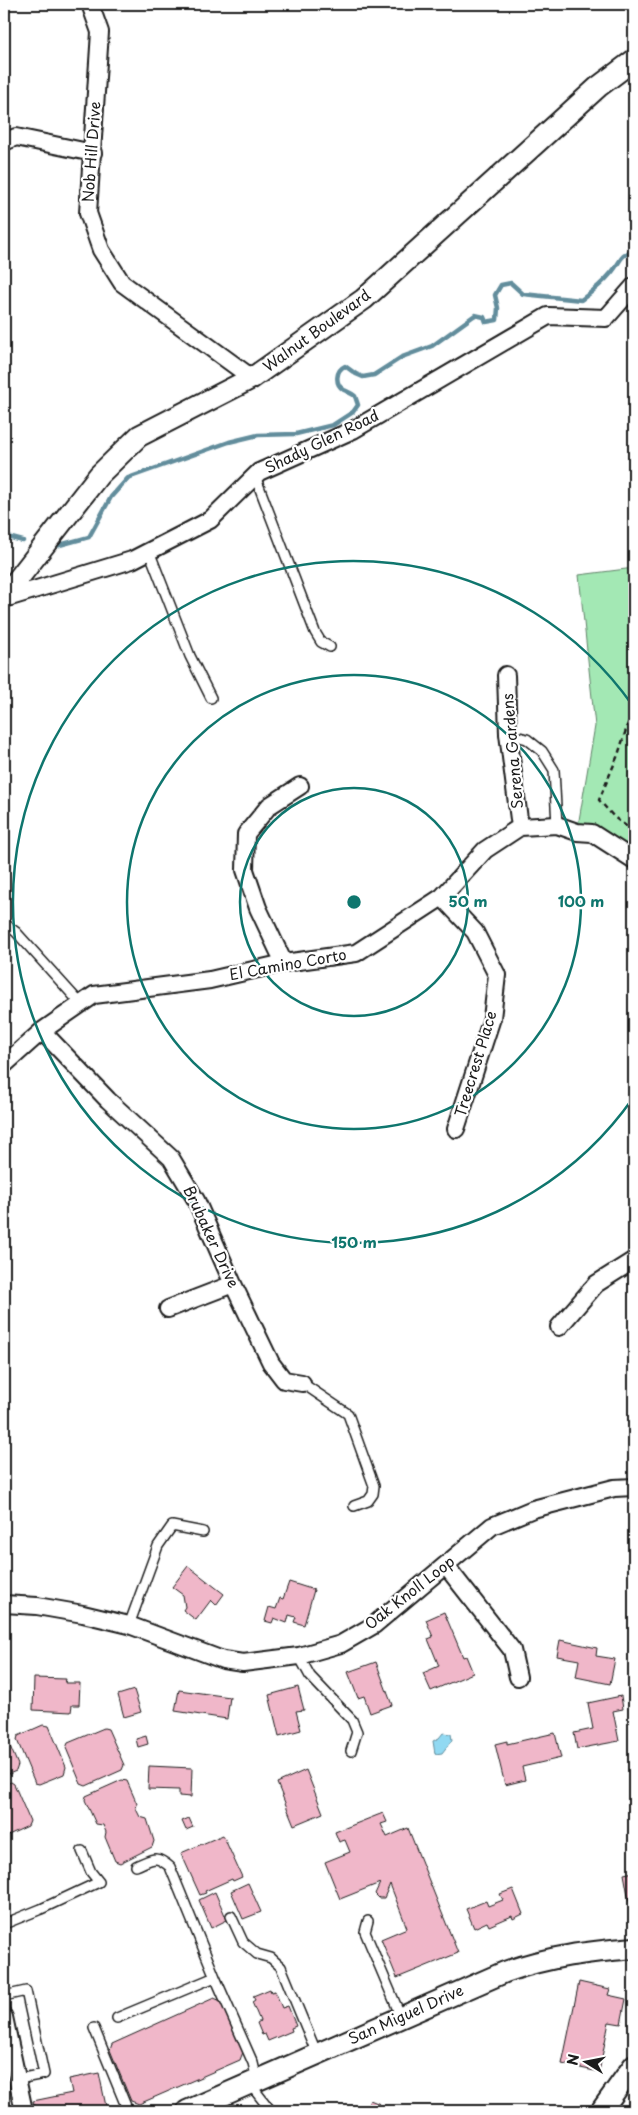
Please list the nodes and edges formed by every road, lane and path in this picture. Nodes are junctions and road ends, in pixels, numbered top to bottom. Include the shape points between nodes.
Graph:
1 (90, 4) edge
2 (634, 60) edge
3 (4, 142) edge
4 (93, 153) junction
5 (634, 286) edge
6 (252, 378) junction
7 (255, 476) junction
8 (149, 551) junction
9 (4, 598) edge
10 (330, 647) dead end
11 (506, 675) dead end
12 (211, 698) dead end
13 (634, 705) edge
14 (508, 734) junction
15 (300, 786) dead end
16 (556, 826) junction
17 (520, 827) junction
18 (634, 832) edge
19 (634, 860) edge
20 (442, 897) junction
21 (4, 923) edge
22 (284, 963) junction
23 (81, 1004) junction
24 (42, 1032) junction
25 (4, 1065) edge
26 (456, 1129) dead end
27 (634, 1260) edge
28 (233, 1284) junction
29 (168, 1309) dead end
30 (559, 1327) dead end
31 (302, 1383) joint
32 (634, 1486) edge
33 (354, 1506) dead end
34 (203, 1532) dead end
35 (446, 1566) junction
36 (4, 1604) edge
37 (129, 1625) junction
38 (298, 1656) junction
39 (518, 1676) dead end
40 (351, 1751) dead end
41 (82, 1851) dead end
42 (136, 1866) dead end
43 (231, 1916) dead end
44 (368, 1920) dead end
45 (4, 1924) edge
46 (634, 1948) edge
47 (216, 1977) junction
48 (4, 1996) edge
49 (4, 2017) edge
50 (402, 2017) junction
51 (117, 2018) dead end
52 (94, 2028) dead end
53 (317, 2054) junction
54 (634, 2065) edge
55 (18, 2080) junction
56 (253, 2082) junction
57 (24, 2111) edge
58 (128, 2111) edge
59 (187, 2111) edge
60 (271, 2111) edge
61 (601, 2111) edge

1 - 4 street, Nob Hill Drive via 100,32
2 - 6 street, Walnut Boulevard via 598,87 364,299
3 - 4 street via 16,137
4 - 6 street, Nob Hill Drive via 88,213 101,250 122,282
5 - 7 street, Shady Glen Road via 606,318 548,316 353,430
6 - 9 street, Walnut Boulevard via 139,436 99,476
7 - 8 street, Shady Glen Road via 210,520
7 - 10 lane via 315,632 321,642
8 - 9 street, Shady Glen Road via 132,560
8 - 12 lane via 190,656
11 - 14 street, Serena Gardens
13 - 18 path via 599,800
14 - 16 lane via 527,738 542,751 554,770
14 - 17 street, Serena Gardens
15 - 22 street via 270,806 246,834 245,870 258,908
16 - 17 street
16 - 19 street via 592,834
17 - 20 street, El Camino Corto via 485,850
20 - 22 street, El Camino Corto via 356,953
20 - 26 street, Treecrest Place via 475,932 497,975 492,1018
21 - 23 lane
22 - 23 street, El Camino Corto via 210,980 94,995
23 - 24 street, El Camino Corto
24 - 25 street, El Camino Corto
24 - 28 street, Brubaker Drive via 108,1100 171,1158 196,1200
27 - 30 street via 596,1284
28 - 29 street
28 - 31 street, Brubaker Drive via 271,1363 284,1380
31 - 33 lane via 348,1414 374,1486 368,1502
32 - 35 street, Oak Knoll Loop via 533,1509 492,1526
34 - 37 lane via 172,1526 158,1546
35 - 38 street, Oak Knoll Loop via 374,1625 341,1644
35 - 39 street via 512,1650
36 - 37 street, Oak Knoll Loop via 37,1606
37 - 38 street, Oak Knoll Loop via 223,1660 243,1663
38 - 40 lane via 310,1676 352,1720 357,1732
41 - 45 lane via 99,1882
42 - 47 lane via 160,1859 170,1867
43 - 53 lane via 243,1942 281,1967
44 - 50 lane via 365,1932
46 - 50 street, San Miguel Drive via 539,1960
47 - 51 lane
47 - 56 lane via 253,2063
48 - 55 lane via 26,1991 44,2074
49 - 55 street
50 - 53 street, San Miguel Drive
52 - 58 lane
53 - 56 street, San Miguel Drive
54 - 61 street
55 - 57 street
56 - 59 street, San Miguel Drive
56 - 60 lane

